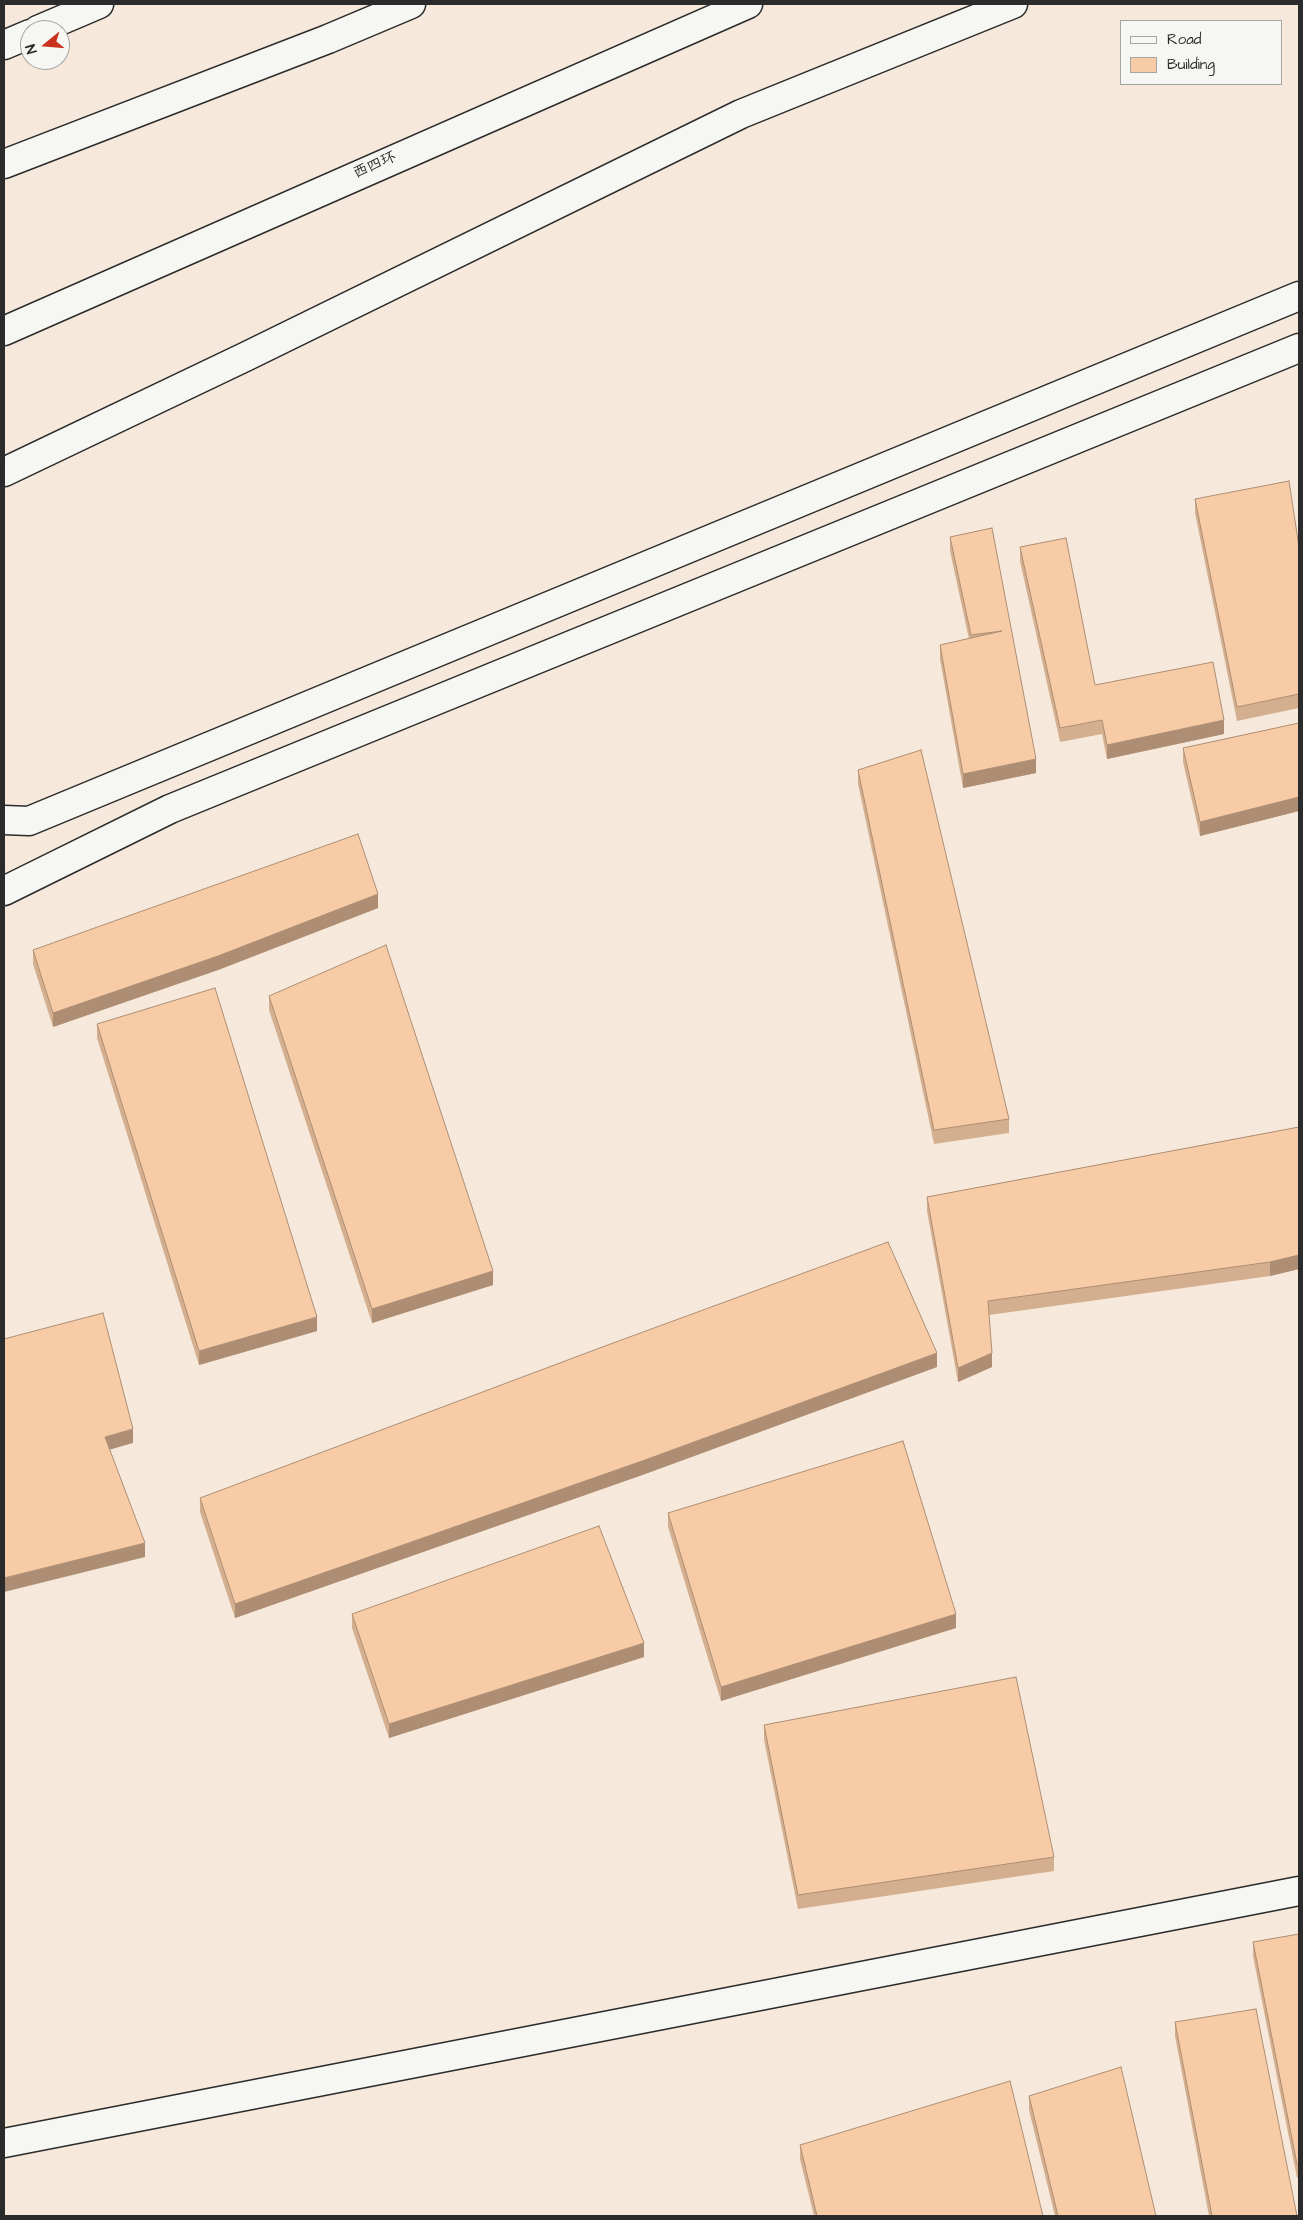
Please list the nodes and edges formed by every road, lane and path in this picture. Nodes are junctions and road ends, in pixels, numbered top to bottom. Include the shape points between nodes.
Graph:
1 (99, 4) edge
2 (412, 4) edge
3 (748, 4) edge
4 (1013, 4) edge
5 (61, 20) edge
6 (20, 38) edge
7 (4, 45) edge
8 (4, 164) edge
9 (1299, 296) edge
10 (5, 331) edge
11 (1299, 348) edge
12 (4, 472) edge
13 (4, 820) edge
14 (4, 891) edge
15 (1299, 1891) edge
16 (4, 2143) edge

1 - 5 main road
2 - 8 main road
3 - 10 main road, 西四环
4 - 12 main road via 741,114
6 - 7 main road
9 - 13 main road via 28,821
11 - 14 main road via 170,809
15 - 16 main road

